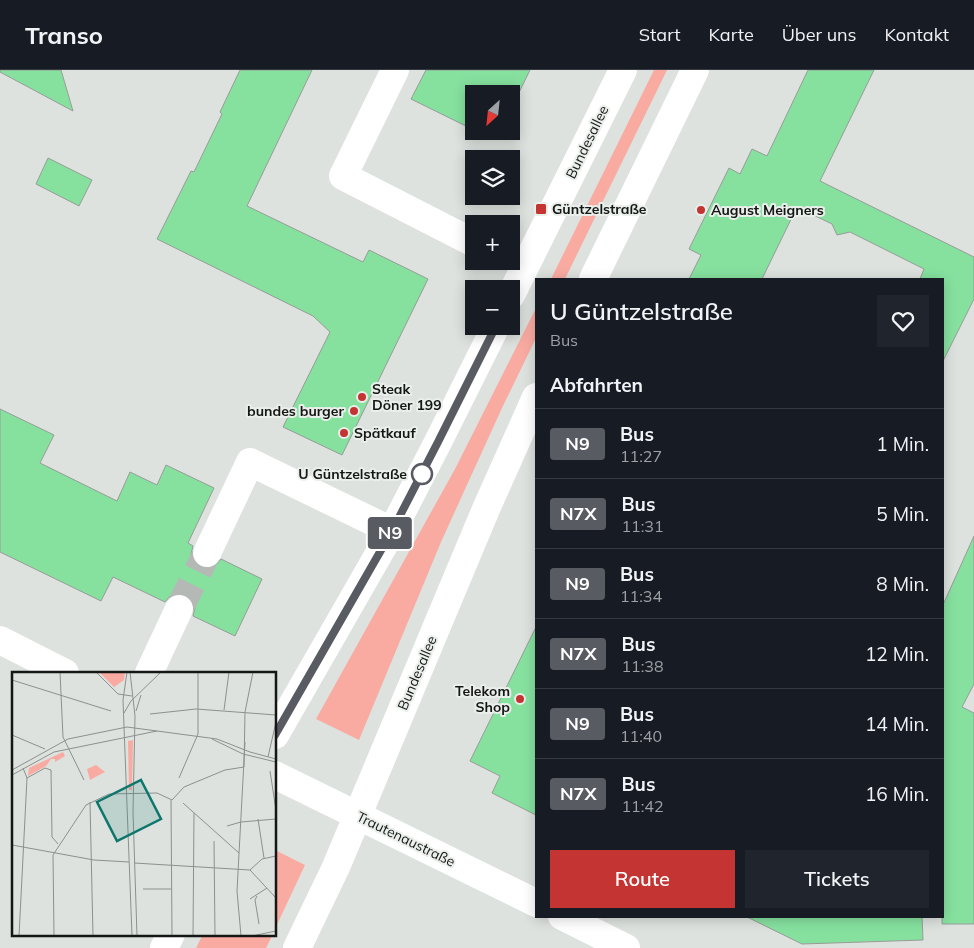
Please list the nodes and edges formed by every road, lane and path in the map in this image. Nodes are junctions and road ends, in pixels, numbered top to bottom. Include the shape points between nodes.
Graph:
1 (395, 70) edge
2 (623, 70) edge
3 (696, 70) edge
4 (465, 238) edge
5 (520, 259) edge
6 (592, 278) edge
7 (492, 335) edge
8 (535, 399) edge
9 (392, 531) junction
10 (207, 553) tunnel mouth
11 (179, 609) tunnel mouth
12 (0, 640) edge
13 (63, 672) edge
14 (149, 672) edge
15 (276, 733) edge
16 (276, 776) edge
17 (358, 816) junction
18 (535, 903) edge
19 (566, 918) edge
20 (170, 936) edge
21 (164, 948) edge
22 (297, 948) edge
23 (626, 948) edge

1 - 4 main road via 343,176
2 - 5 main road, Bundesallee
3 - 6 main road
7 - 9 main road
8 - 17 main road, Bundesallee
9 - 10 main road via 250,462
9 - 15 main road
11 - 14 main road
12 - 13 main road
16 - 17 main road, Trautenaustraße
17 - 18 main road, Trautenaustraße
17 - 22 main road, Bundesallee
19 - 23 main road
20 - 21 main road

